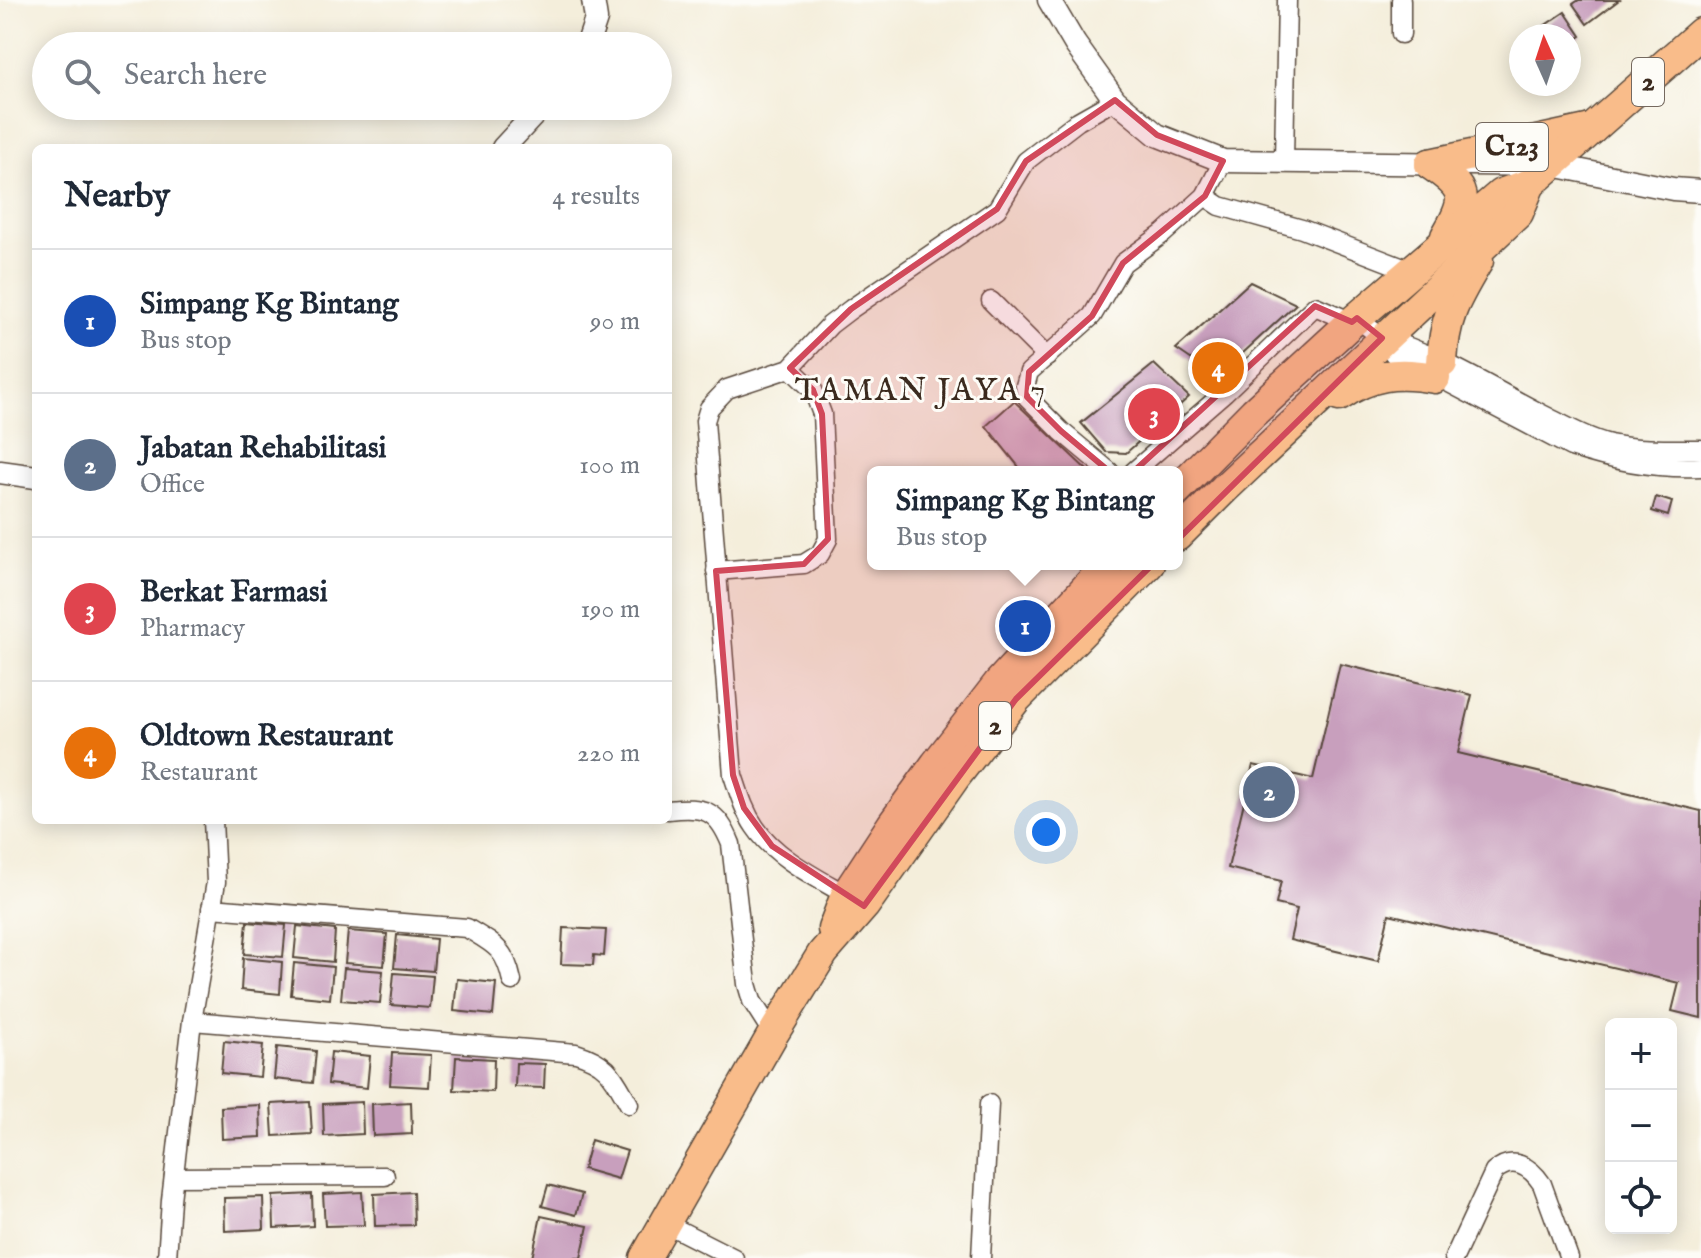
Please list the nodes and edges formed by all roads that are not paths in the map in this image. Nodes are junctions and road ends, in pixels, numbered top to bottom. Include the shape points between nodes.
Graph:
1 (593, 0) edge
2 (1049, 0) edge
3 (1287, 0) edge
4 (1401, 0) edge
5 (592, 32) edge
6 (1701, 33) edge
7 (1401, 34) dead end
8 (1115, 100) junction
9 (529, 120) edge
10 (1594, 129) junction
11 (507, 144) edge
12 (1284, 160) junction
13 (1223, 161) junction
14 (1430, 164) junction
15 (1541, 174) junction
16 (1701, 191) edge
17 (1205, 196) junction
18 (1495, 232) junction
19 (1441, 245) junction
20 (1411, 271) junction
21 (991, 301) dead end
22 (1354, 320) junction
23 (1382, 338) junction
24 (1047, 357) junction
25 (790, 368) junction
26 (1438, 370) junction
27 (1271, 444) junction
28 (1701, 449) edge
29 (1103, 466) edge
30 (1140, 466) edge
31 (1701, 467) edge
32 (0, 472) edge
33 (32, 476) edge
34 (1183, 484) edge
35 (1183, 530) edge
36 (1103, 570) edge
37 (1143, 570) edge
38 (716, 571) junction
39 (672, 809) edge
40 (213, 824) edge
41 (855, 901) junction
42 (211, 908) junction
43 (512, 981) dead end
44 (192, 1021) junction
45 (773, 1034) junction
46 (629, 1104) dead end
47 (989, 1104) dead end
48 (385, 1176) dead end
49 (174, 1177) junction
50 (665, 1223) junction
51 (710, 1253) edge
52 (167, 1258) edge
53 (645, 1258) edge
54 (734, 1258) edge
55 (981, 1258) edge
56 (1454, 1258) edge
57 (1569, 1258) edge

1 - 5 street
2 - 8 street, C123
3 - 12 street
4 - 7 street
6 - 10 highway, 2
8 - 13 street, C123 via 1157,135
8 - 25 street via 1026,161 997,209 830,325
9 - 11 street
10 - 14 highway, C123
10 - 15 highway, 2
12 - 13 street, C123
12 - 14 street, C123
13 - 17 street
14 - 15 street
14 - 19 highway, C123 via 1455,181 1463,200
15 - 16 street
15 - 18 highway, 2 via 1518,213
15 - 19 highway, 2 via 1501,194
17 - 20 street via 1220,206 1302,229
17 - 24 street via 1123,263 1092,316
18 - 23 highway, 2
18 - 26 highway via 1448,316
19 - 20 highway, 2
20 - 22 highway, 2
21 - 24 street
22 - 23 street
22 - 30 street via 1315,306
22 - 34 highway, 2
23 - 26 street via 1401,344
23 - 27 highway, 2
24 - 29 street via 1029,372 1027,397
25 - 38 street via 727,389 709,408 705,421
25 - 38 street via 813,390 822,414 828,539 820,554 804,564
26 - 27 highway via 1370,378
26 - 28 street via 1610,444
26 - 31 street via 1571,447 1658,466
27 - 35 highway, 2
32 - 33 street
36 - 41 highway, 2 via 989,695 892,825
37 - 41 highway, 2 via 1016,699
38 - 41 street via 733,775 744,808 772,846
39 - 45 street via 710,811 723,824 731,844 747,984
40 - 42 street via 216,882
41 - 45 highway, 2
42 - 43 street via 467,928 499,947
42 - 44 street
44 - 46 street via 576,1053 609,1069
44 - 49 street
45 - 50 highway, 2
47 - 55 street
48 - 49 street
49 - 52 street
50 - 51 street
50 - 53 highway, 2
51 - 54 street
56 - 57 street via 1494,1172 1514,1163 1525,1166 1542,1184

